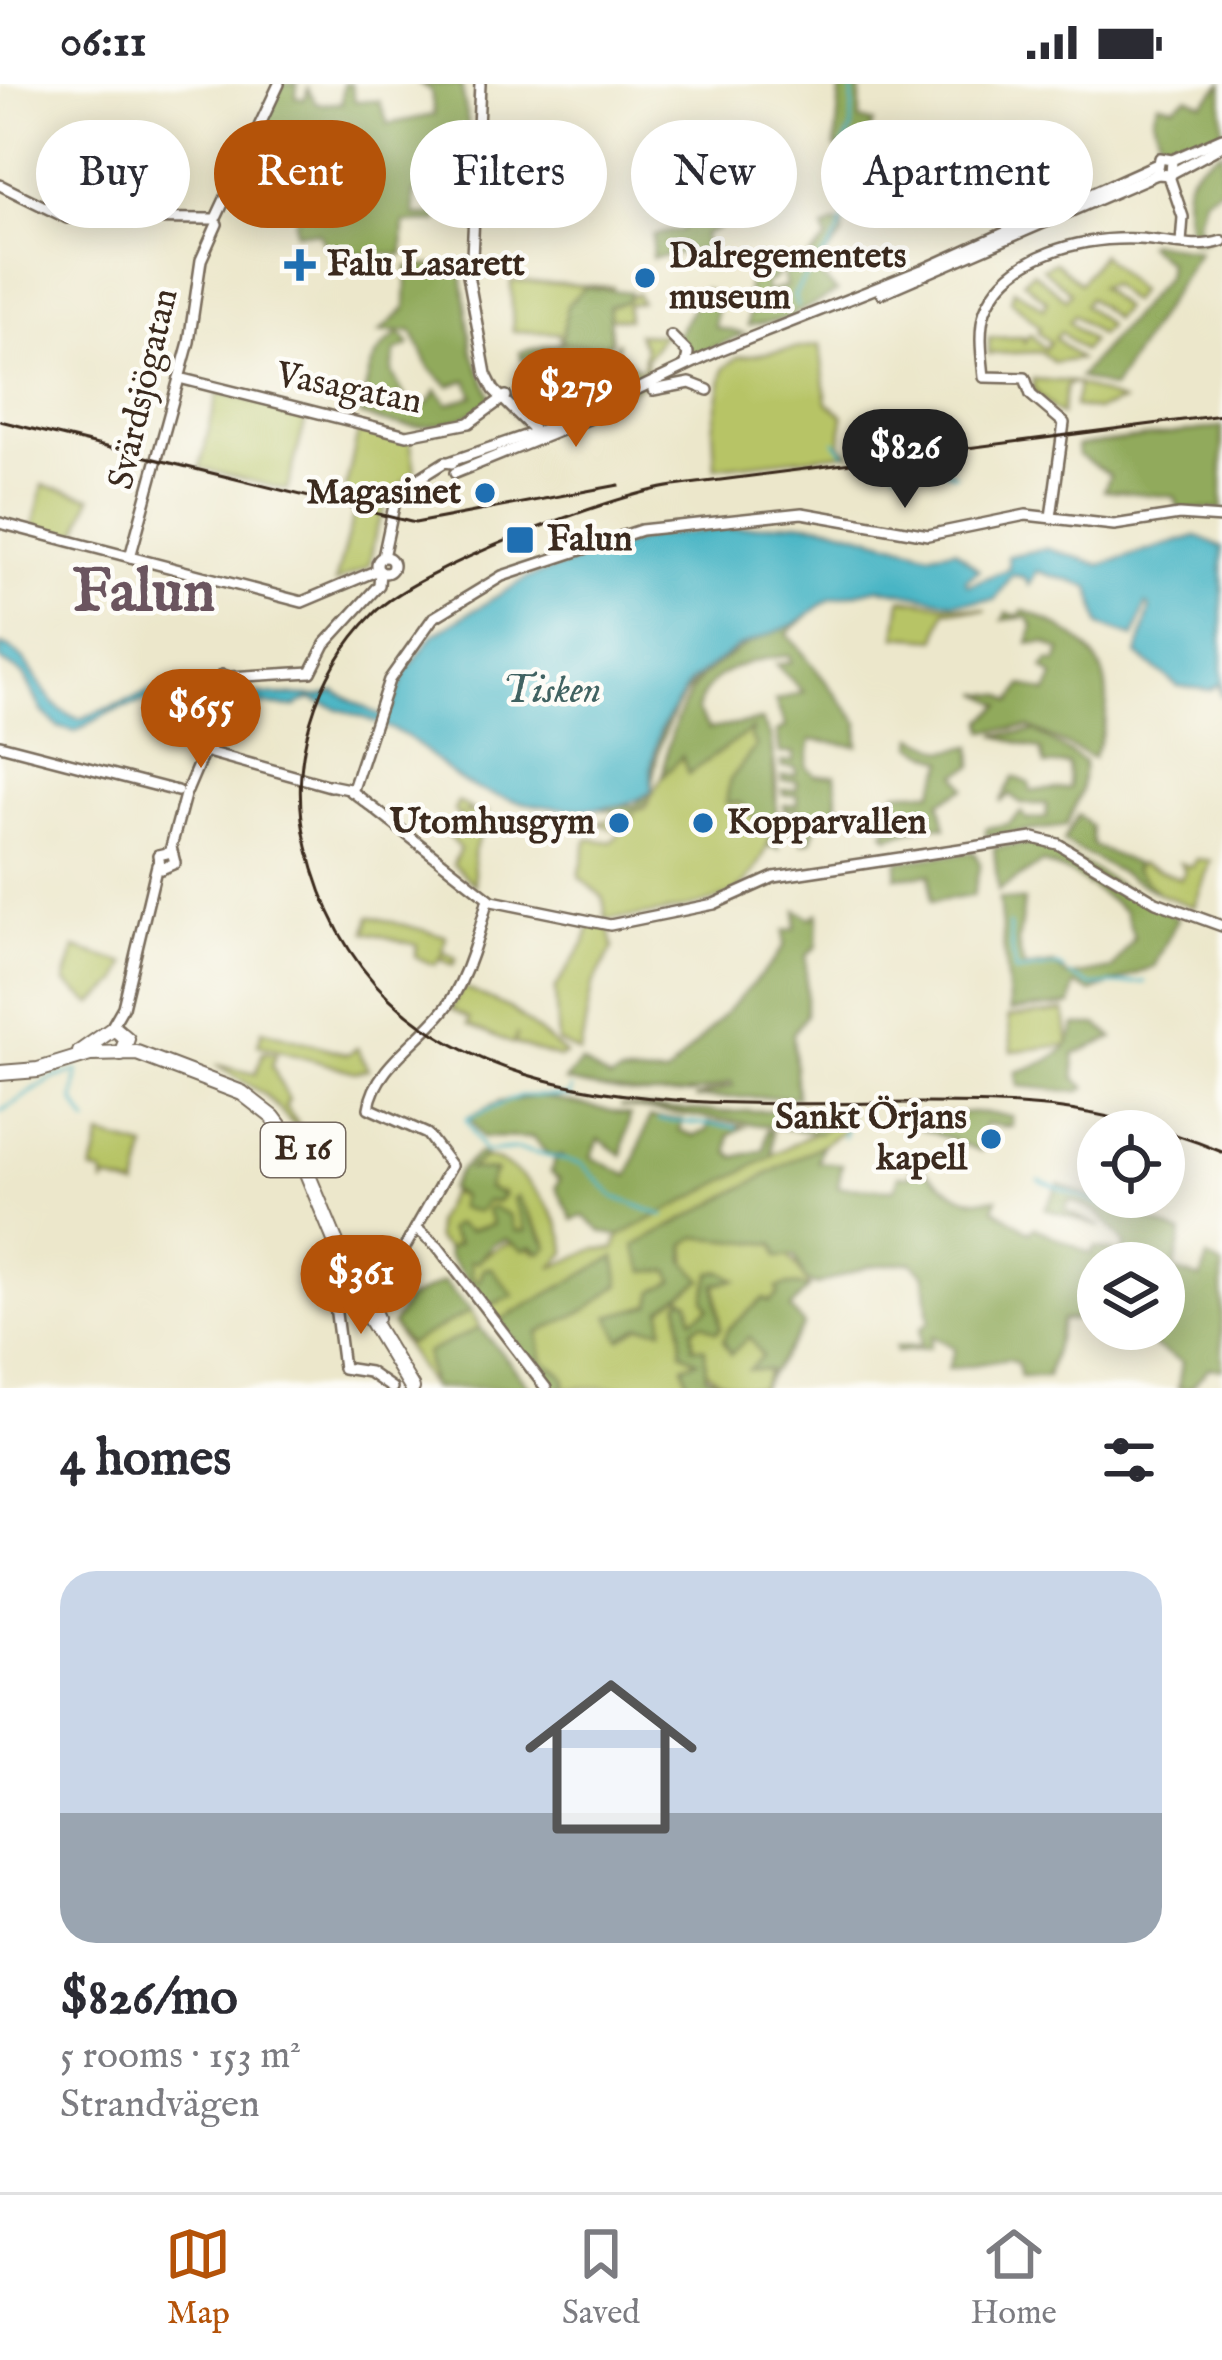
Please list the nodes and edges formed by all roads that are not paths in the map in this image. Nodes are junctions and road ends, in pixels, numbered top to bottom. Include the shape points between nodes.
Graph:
1 (278, 84) edge
2 (478, 84) edge
3 (262, 120) edge
4 (1222, 142) edge
5 (1165, 169) junction
6 (0, 185) edge
7 (214, 222) edge
8 (214, 227) edge
9 (1222, 242) edge
10 (1181, 243) junction
11 (671, 336) dead end
12 (686, 366) junction
13 (179, 378) junction
14 (652, 390) junction
15 (708, 390) dead end
16 (504, 398) junction
17 (537, 433) junction
18 (444, 468) junction
19 (1051, 517) junction
20 (1222, 518) edge
21 (0, 523) edge
22 (130, 557) junction
23 (381, 566) junction
24 (0, 745) edge
25 (198, 749) junction
26 (182, 791) junction
27 (352, 792) junction
28 (167, 852) junction
29 (162, 868) junction
30 (488, 898) junction
31 (1222, 926) edge
32 (115, 1042) junction
33 (0, 1070) edge
34 (416, 1228) junction
35 (359, 1286) junction
36 (335, 1306) junction
37 (392, 1388) edge
38 (415, 1388) edge
39 (546, 1388) edge

1 - 3 street, Svärdsjögatan
2 - 16 street via 471,314 490,382
4 - 5 street
5 - 10 street
5 - 12 street
5 - 14 street
6 - 7 street via 67,218
8 - 13 street, Svärdsjögatan
9 - 10 street
10 - 19 street via 1080,243 1024,267 986,311 984,377 1025,378 1031,395 1064,422
11 - 12 street via 687,351
12 - 17 street
13 - 16 street, Vasagatan via 407,435 464,425
13 - 22 street, Svärdsjögatan
14 - 15 street via 690,383
14 - 17 street
16 - 17 street
16 - 17 street
17 - 18 street
17 - 18 street via 455,473
18 - 23 street via 399,495
19 - 20 street via 1114,525
19 - 27 street via 928,535 808,513 645,529 502,576 462,596 407,647
21 - 22 street
22 - 23 street via 302,602
23 - 25 street via 319,665 300,679 220,690
24 - 26 street
25 - 26 street
25 - 27 street
26 - 28 street
27 - 30 street
28 - 29 street
28 - 29 street via 176,863
29 - 32 street
30 - 31 street via 610,925 714,904 785,875 1045,839 1156,902
30 - 34 street via 450,1001 383,1075 369,1108 427,1134 451,1160
32 - 33 highway via 38,1070
32 - 35 highway, E 16 via 236,1083 277,1114 302,1147
34 - 35 street via 388,1268
34 - 39 street
35 - 36 street
35 - 36 street
35 - 38 highway, E 16
36 - 37 street via 343,1368 369,1372

